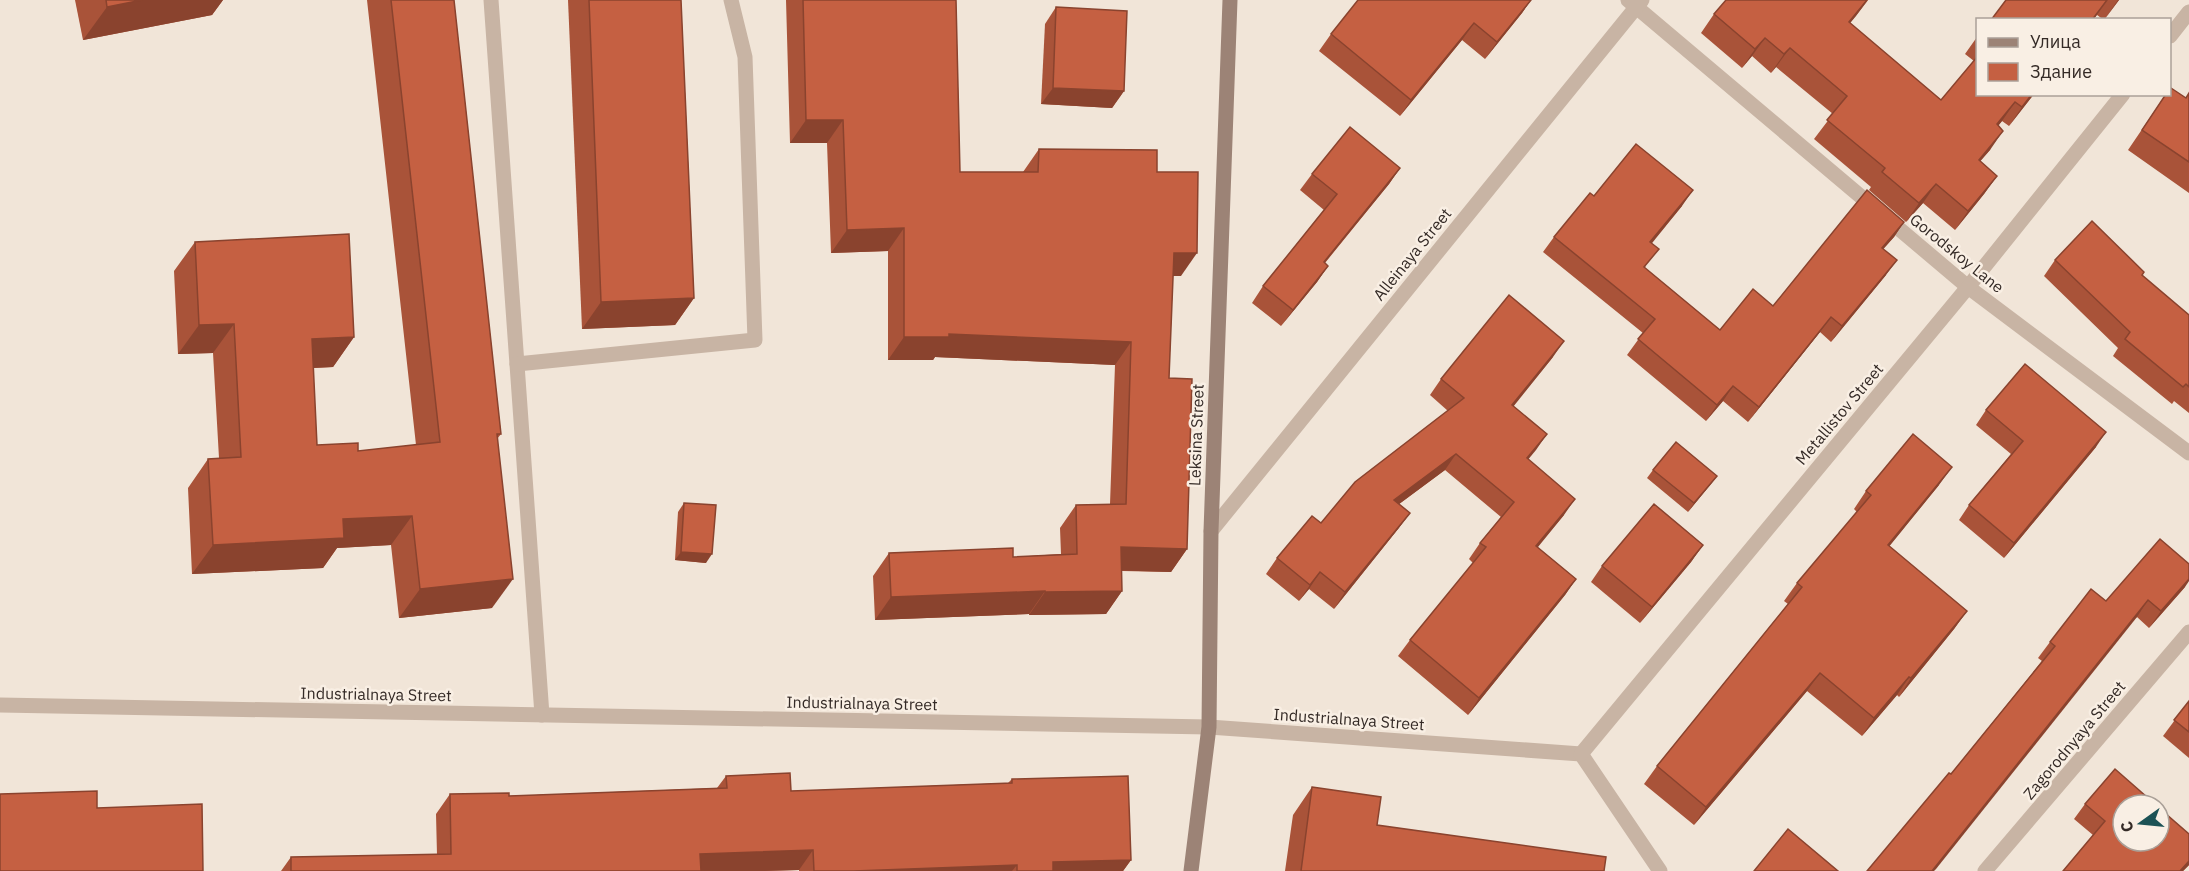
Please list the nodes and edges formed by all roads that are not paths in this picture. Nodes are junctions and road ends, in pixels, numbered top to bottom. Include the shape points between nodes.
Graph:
1 (491, 0) edge
2 (731, 0) edge
3 (1230, 0) edge
4 (1635, 2) edge
5 (2189, 12) edge
6 (2171, 34) edge
7 (2120, 96) edge
8 (1968, 287) junction
9 (517, 364) junction
10 (2189, 453) edge
11 (1211, 531) junction
12 (2189, 632) edge
13 (0, 705) edge
14 (542, 715) junction
15 (1209, 727) junction
16 (1581, 754) junction
17 (1191, 871) edge
18 (1660, 871) edge
19 (1986, 871) edge

1 - 9 street
2 - 9 street via 745,57 755,340
3 - 11 street, Leksina Street
4 - 8 street, Gorodskoy Lane
4 - 11 street, Alleinaya Street
5 - 6 street
7 - 8 street, Metallistov Street
8 - 10 street, Gorodskoy Lane
8 - 16 street, Metallistov Street
9 - 14 street
11 - 15 street, Leksina Street
12 - 19 street, Zagorodnyaya Street
13 - 14 street, Industrialnaya Street
14 - 15 street, Industrialnaya Street
15 - 16 street, Industrialnaya Street
15 - 17 street, Leksina Street
16 - 18 street

